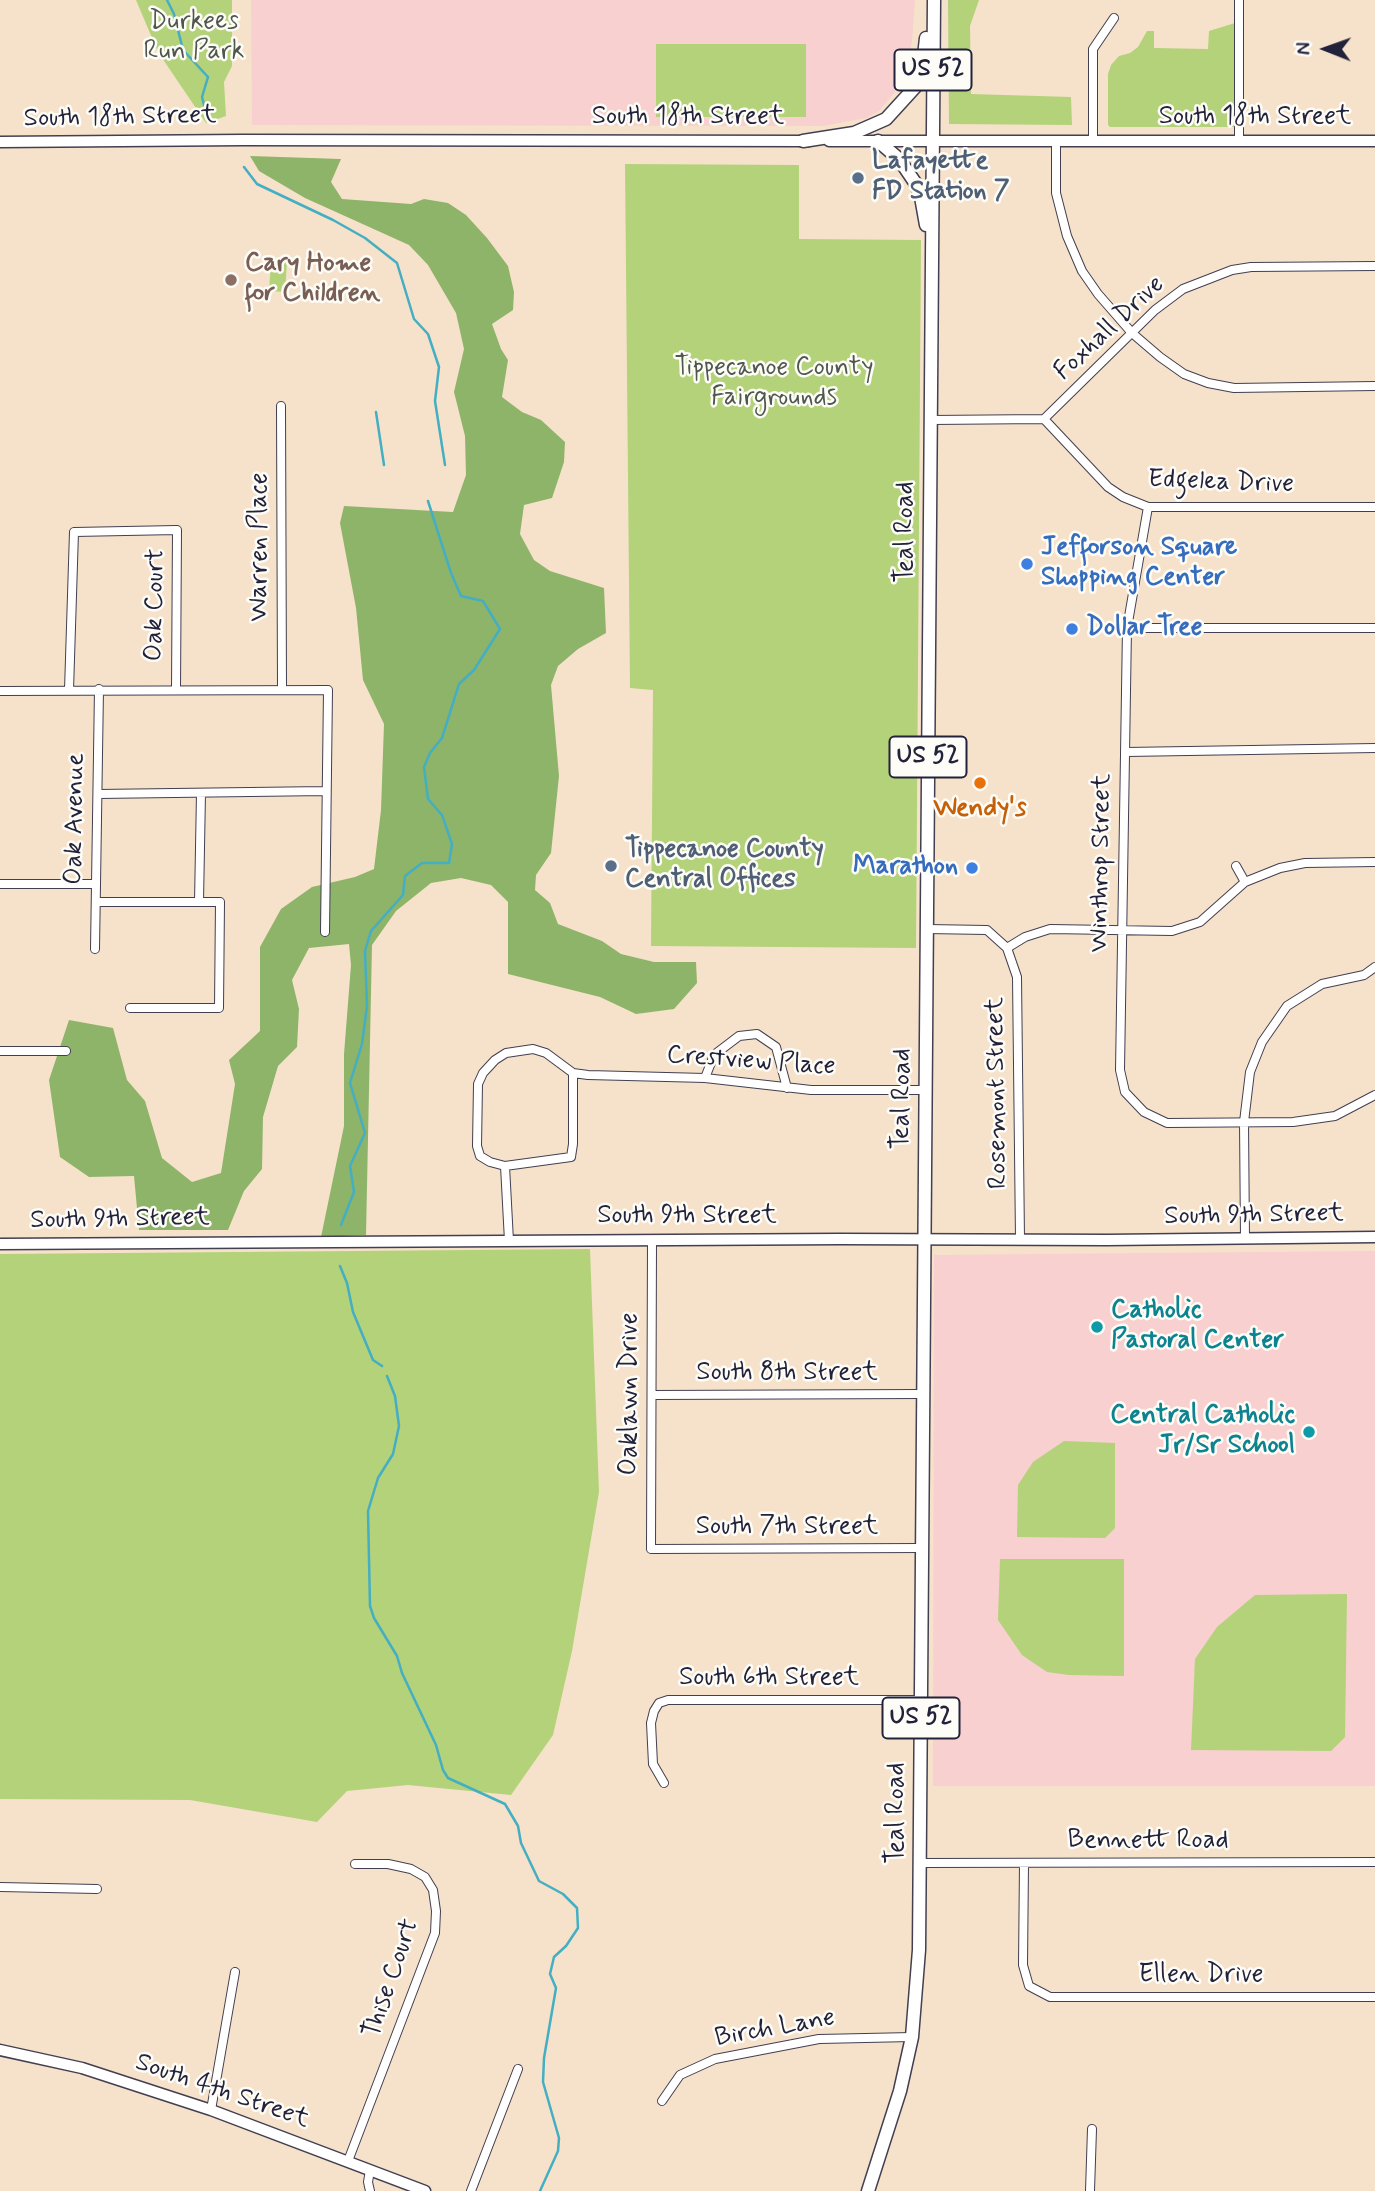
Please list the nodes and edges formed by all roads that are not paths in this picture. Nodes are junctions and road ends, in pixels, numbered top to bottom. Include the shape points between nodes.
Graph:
1 (933, 0) edge
2 (1239, 0) edge
3 (1114, 18) dead end
4 (933, 140) junction
5 (1056, 140) junction
6 (1093, 140) junction
7 (1239, 140) junction
8 (803, 141) junction
9 (878, 141) junction
10 (1375, 141) edge
11 (0, 142) edge
12 (1375, 266) edge
13 (932, 274) junction
14 (1132, 332) junction
15 (1375, 386) edge
16 (281, 405) dead end
17 (1044, 419) junction
18 (931, 420) junction
19 (1148, 507) junction
20 (1375, 507) edge
21 (1127, 628) junction
22 (1375, 628) edge
23 (282, 688) junction
24 (176, 689) junction
25 (69, 690) junction
26 (99, 690) junction
27 (0, 691) edge
28 (1375, 748) edge
29 (1126, 752) junction
30 (326, 792) junction
31 (201, 793) junction
32 (99, 794) junction
33 (1375, 862) edge
34 (1236, 866) dead end
35 (1245, 882) junction
36 (0, 884) edge
37 (96, 884) junction
38 (96, 902) junction
39 (199, 902) junction
40 (927, 929) junction
41 (1122, 930) junction
42 (325, 932) dead end
43 (1007, 948) junction
44 (95, 949) dead end
45 (1375, 967) edge
46 (130, 1008) dead end
47 (0, 1051) edge
48 (66, 1051) dead end
49 (573, 1073) junction
50 (705, 1078) junction
51 (787, 1088) junction
52 (926, 1090) junction
53 (1375, 1095) edge
54 (1244, 1122) junction
55 (505, 1166) junction
56 (1375, 1237) edge
57 (924, 1239) junction
58 (1020, 1239) junction
59 (1245, 1239) junction
60 (652, 1240) junction
61 (509, 1241) junction
62 (0, 1244) edge
63 (922, 1394) junction
64 (652, 1395) junction
65 (922, 1548) junction
66 (651, 1549) joint
67 (921, 1700) junction
68 (664, 1783) dead end
69 (1375, 1862) edge
70 (921, 1863) junction
71 (1024, 1863) junction
72 (355, 1864) dead end
73 (0, 1887) edge
74 (97, 1889) dead end
75 (236, 1972) dead end
76 (1375, 1997) edge
77 (912, 2037) junction
78 (0, 2050) edge
79 (518, 2069) dead end
80 (662, 2101) dead end
81 (211, 2110) junction
82 (1092, 2129) dead end
83 (348, 2161) junction
84 (370, 2170) junction
85 (413, 2189) edge
86 (370, 2191) edge
87 (425, 2191) edge
88 (471, 2191) edge
89 (868, 2191) edge
90 (1090, 2191) edge

1 - 4 main road, Teal Road / US 52
1 - 8 main road via 922,74 909,96 875,125
2 - 7 street
3 - 6 street via 1093,50
4 - 5 main road, South 18th Street
4 - 9 main road, South 18th Street
4 - 13 main road, Teal Road / US 52
5 - 6 main road, South 18th Street
5 - 14 street via 1056,193 1067,236 1098,295
6 - 7 main road, South 18th Street
7 - 10 main road, South 18th Street
8 - 9 main road, South 18th Street
8 - 11 main road, South 18th Street
9 - 13 main road via 899,159 916,184 926,219
12 - 14 street, Foxhall Drive via 1232,270 1183,289
13 - 18 main road, Teal Road / US 52
14 - 15 street via 1184,374 1208,383 1234,388
14 - 17 street, Foxhall Drive
16 - 23 street, Warren Place
17 - 18 street
17 - 19 street, Edgelea Drive via 1108,487
18 - 40 main road, Teal Road / US 52
19 - 20 street, Edgelea Drive
19 - 21 street, Winthrop Street
21 - 22 street
21 - 29 street, Winthrop Street
23 - 24 street
23 - 30 street via 328,690
24 - 25 street, Oak Court via 177,530 74,533
24 - 26 street
25 - 26 street
25 - 27 street
26 - 32 street, Oak Avenue
28 - 29 street
29 - 41 street, Winthrop Street
30 - 31 street
30 - 42 street
31 - 32 street
31 - 39 street
32 - 37 street, Oak Avenue
33 - 35 street via 1306,863
34 - 35 street
35 - 41 street via 1200,922 1186,928
36 - 37 street
37 - 38 street, Oak Avenue
38 - 39 street
38 - 44 street, Oak Avenue
39 - 46 street via 220,902 219,1008
40 - 43 street via 987,930
40 - 52 main road, Teal Road / US 52
41 - 43 street via 1050,929
41 - 54 street, Winthrop Street via 1120,1070 1125,1092 1144,1112 1167,1123
43 - 58 street, Rosemont Street via 1017,977
45 - 54 street via 1364,975 1321,984 1287,1006 1262,1042 1250,1072
47 - 48 street
49 - 50 street, Crestview Place
49 - 55 street via 571,1157
49 - 55 street via 533,1049 506,1053 483,1073 478,1084 477,1146 480,1156
50 - 51 street, Crestview Place
50 - 51 street via 714,1055 748,1033 776,1047
51 - 52 street, Crestview Place
52 - 57 main road, Teal Road / US 52
53 - 54 street via 1335,1116
54 - 59 street
55 - 61 street
56 - 59 main road, South 9th Street
57 - 58 main road, South 9th Street
57 - 60 main road, South 9th Street
57 - 63 main road, Teal Road / US 52
58 - 59 main road, South 9th Street
60 - 61 main road, South 9th Street
60 - 64 street, Oaklawn Drive
61 - 62 main road, South 9th Street
63 - 64 street, South 8th Street
63 - 65 main road, Teal Road / US 52
64 - 66 street, Oaklawn Drive
65 - 66 street, South 7th Street
65 - 67 main road, Teal Road / US 52
67 - 68 street, South 6th Street via 668,1700 659,1703 651,1723 653,1764
67 - 70 main road, Teal Road / US 52
69 - 71 street, Bennett Road
70 - 71 street, Bennett Road
70 - 77 main road, Teal Road / US 52
71 - 76 street, Ellen Drive via 1023,1965 1028,1986 1050,1997
72 - 83 street, Thise Court via 388,1864 425,1877 433,1890 436,1911 435,1933
73 - 74 street
75 - 81 street
77 - 80 street, Birch Lane via 819,2039 715,2059 680,2075
77 - 89 main road, Teal Road / US 52
78 - 81 main road, South 4th Street via 82,2068
79 - 88 street
81 - 83 main road, South 4th Street
82 - 90 street
83 - 84 main road, South 4th Street
84 - 85 main road, South 4th Street
84 - 86 street
85 - 87 main road, South 4th Street

